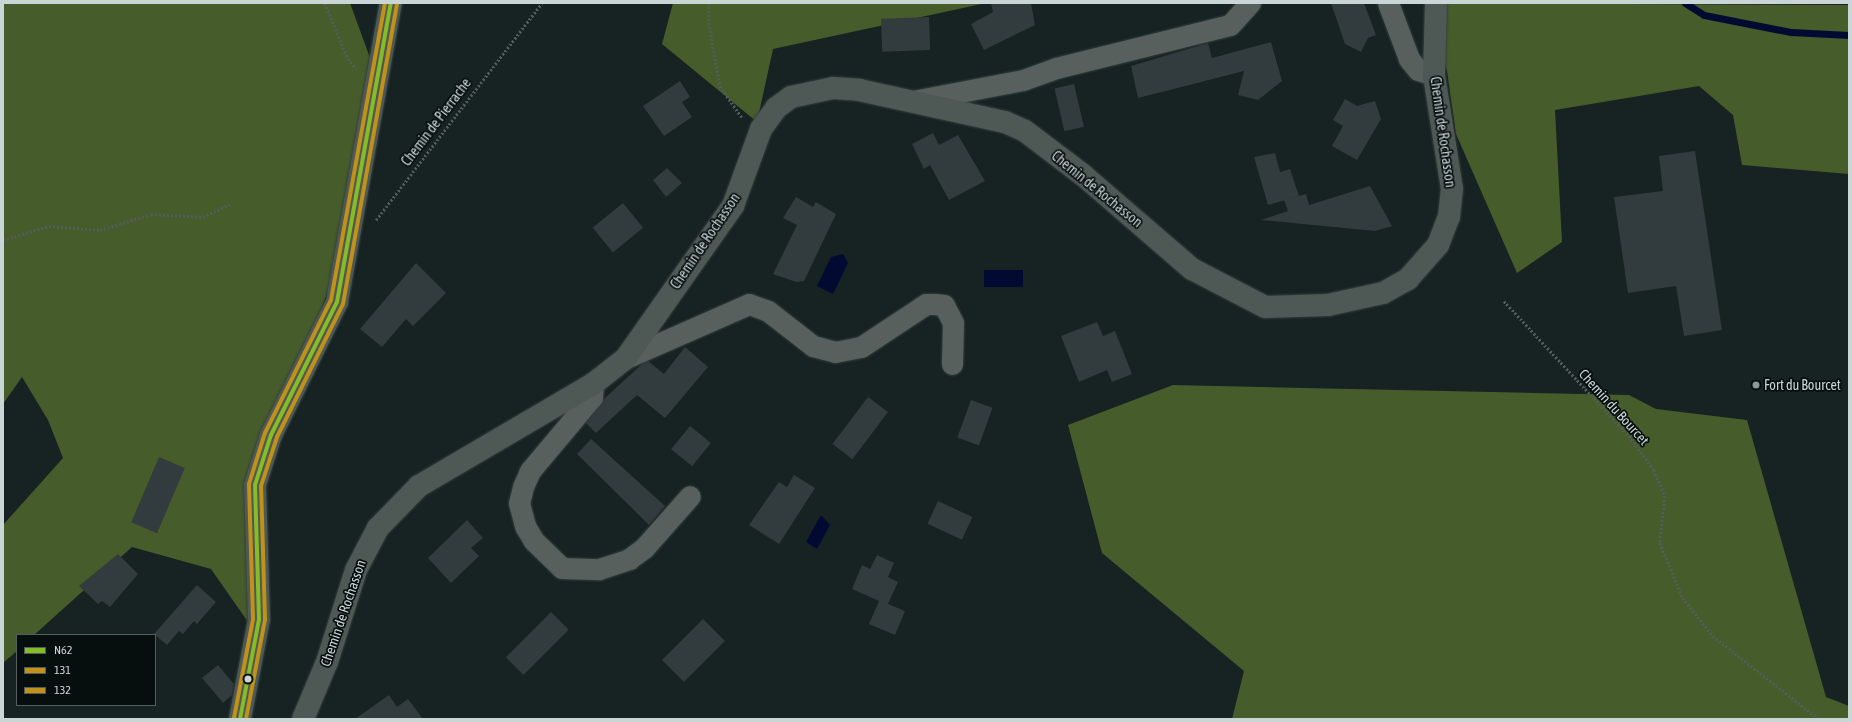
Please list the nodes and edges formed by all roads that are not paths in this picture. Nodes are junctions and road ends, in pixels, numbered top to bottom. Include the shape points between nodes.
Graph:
1 (391, 3) edge
2 (1250, 3) edge
3 (1388, 3) edge
4 (1436, 3) edge
5 (1434, 75) junction
6 (913, 101) junction
7 (626, 358) junction
8 (952, 364) dead end
9 (593, 384) junction
10 (690, 496) dead end
11 (240, 719) edge
12 (302, 719) edge

1 - 11 street via 377,92 336,302 271,435 255,485 259,619
2 - 6 street via 1230,25 1056,68 1023,80
3 - 5 street via 1409,59 1418,70
4 - 5 street, Chemin de Rochasson
5 - 6 street, Chemin de Rochasson via 1452,189 1449,218 1438,245 1408,279 1383,293 1294,308 1265,306 1192,269 1094,185 1025,132 1005,122
6 - 7 street, Chemin de Rochasson via 859,90 810,91 791,96 776,108 761,129 733,206
7 - 8 street, Chemin de Rochasson via 749,304 768,311 813,346 835,352 861,348 926,304 934,304 944,305 953,323
7 - 9 street, Chemin de Rochasson
9 - 10 street via 592,397 530,472 523,487 519,503 525,526 534,541 562,568 599,569 629,559 644,548
9 - 12 street, Chemin de Rochasson via 419,486 382,524 356,570 328,662

